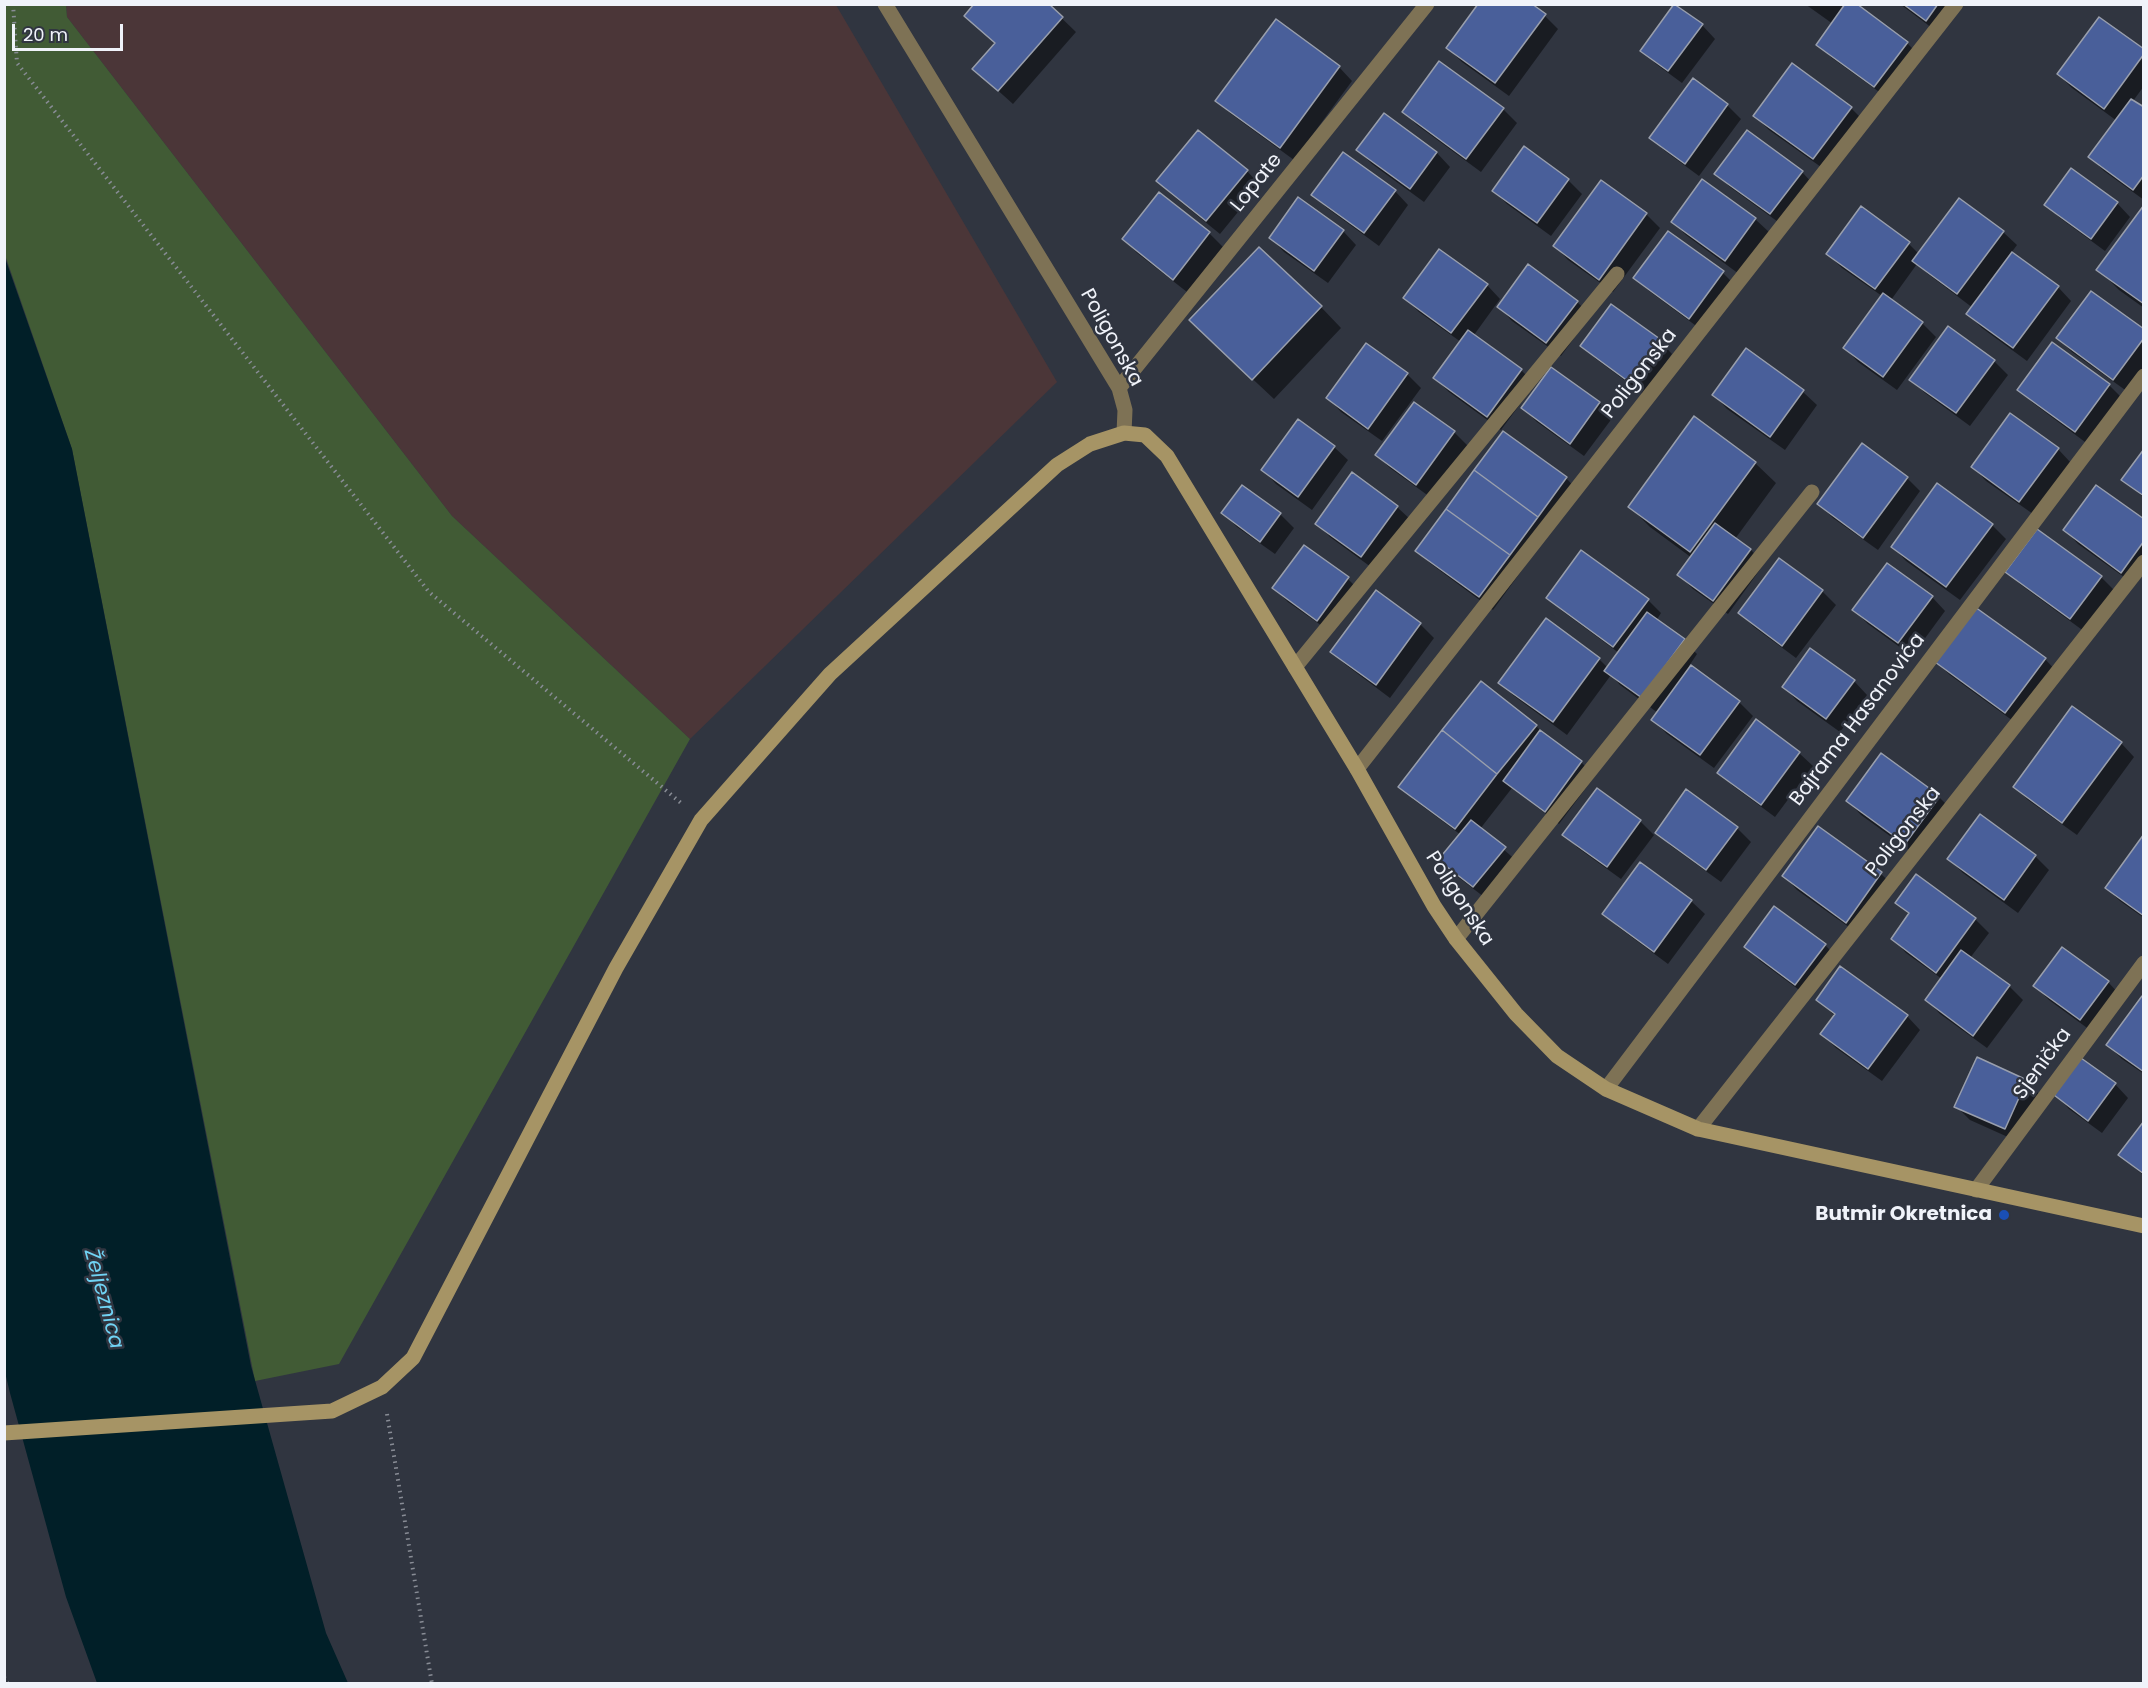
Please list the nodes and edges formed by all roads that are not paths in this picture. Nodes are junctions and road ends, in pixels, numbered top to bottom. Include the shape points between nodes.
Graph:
1 (885, 4) edge
2 (1427, 4) edge
3 (1956, 4) edge
4 (1617, 274) dead end
5 (2144, 376) edge
6 (1119, 388) junction
7 (1124, 433) junction
8 (1812, 492) dead end
9 (2144, 562) edge
10 (1295, 667) junction
11 (1357, 769) junction
12 (1456, 939) junction
13 (2144, 963) edge
14 (1606, 1089) junction
15 (1698, 1129) junction
16 (1976, 1190) junction
17 (2144, 1226) edge
18 (4, 1433) edge

1 - 6 street, Poligonska
2 - 6 street, Lopate
3 - 11 street, Poligonska
4 - 10 street
5 - 14 street, Bajrama Hasanovića
6 - 7 street, Poligonska via 1125,410
7 - 10 street, Poligonska via 1145,435 1167,456
7 - 18 street via 1090,444 1057,465 830,674 701,820 616,968 413,1358 382,1387 332,1411
8 - 12 street
9 - 15 street, Poligonska
10 - 11 street, Poligonska
11 - 12 street, Poligonska
12 - 14 street, Poligonska via 1516,1014 1557,1056
13 - 16 street, Sjenička
14 - 15 street, Poligonska
15 - 16 street, Poligonska
16 - 17 street, Poligonska

